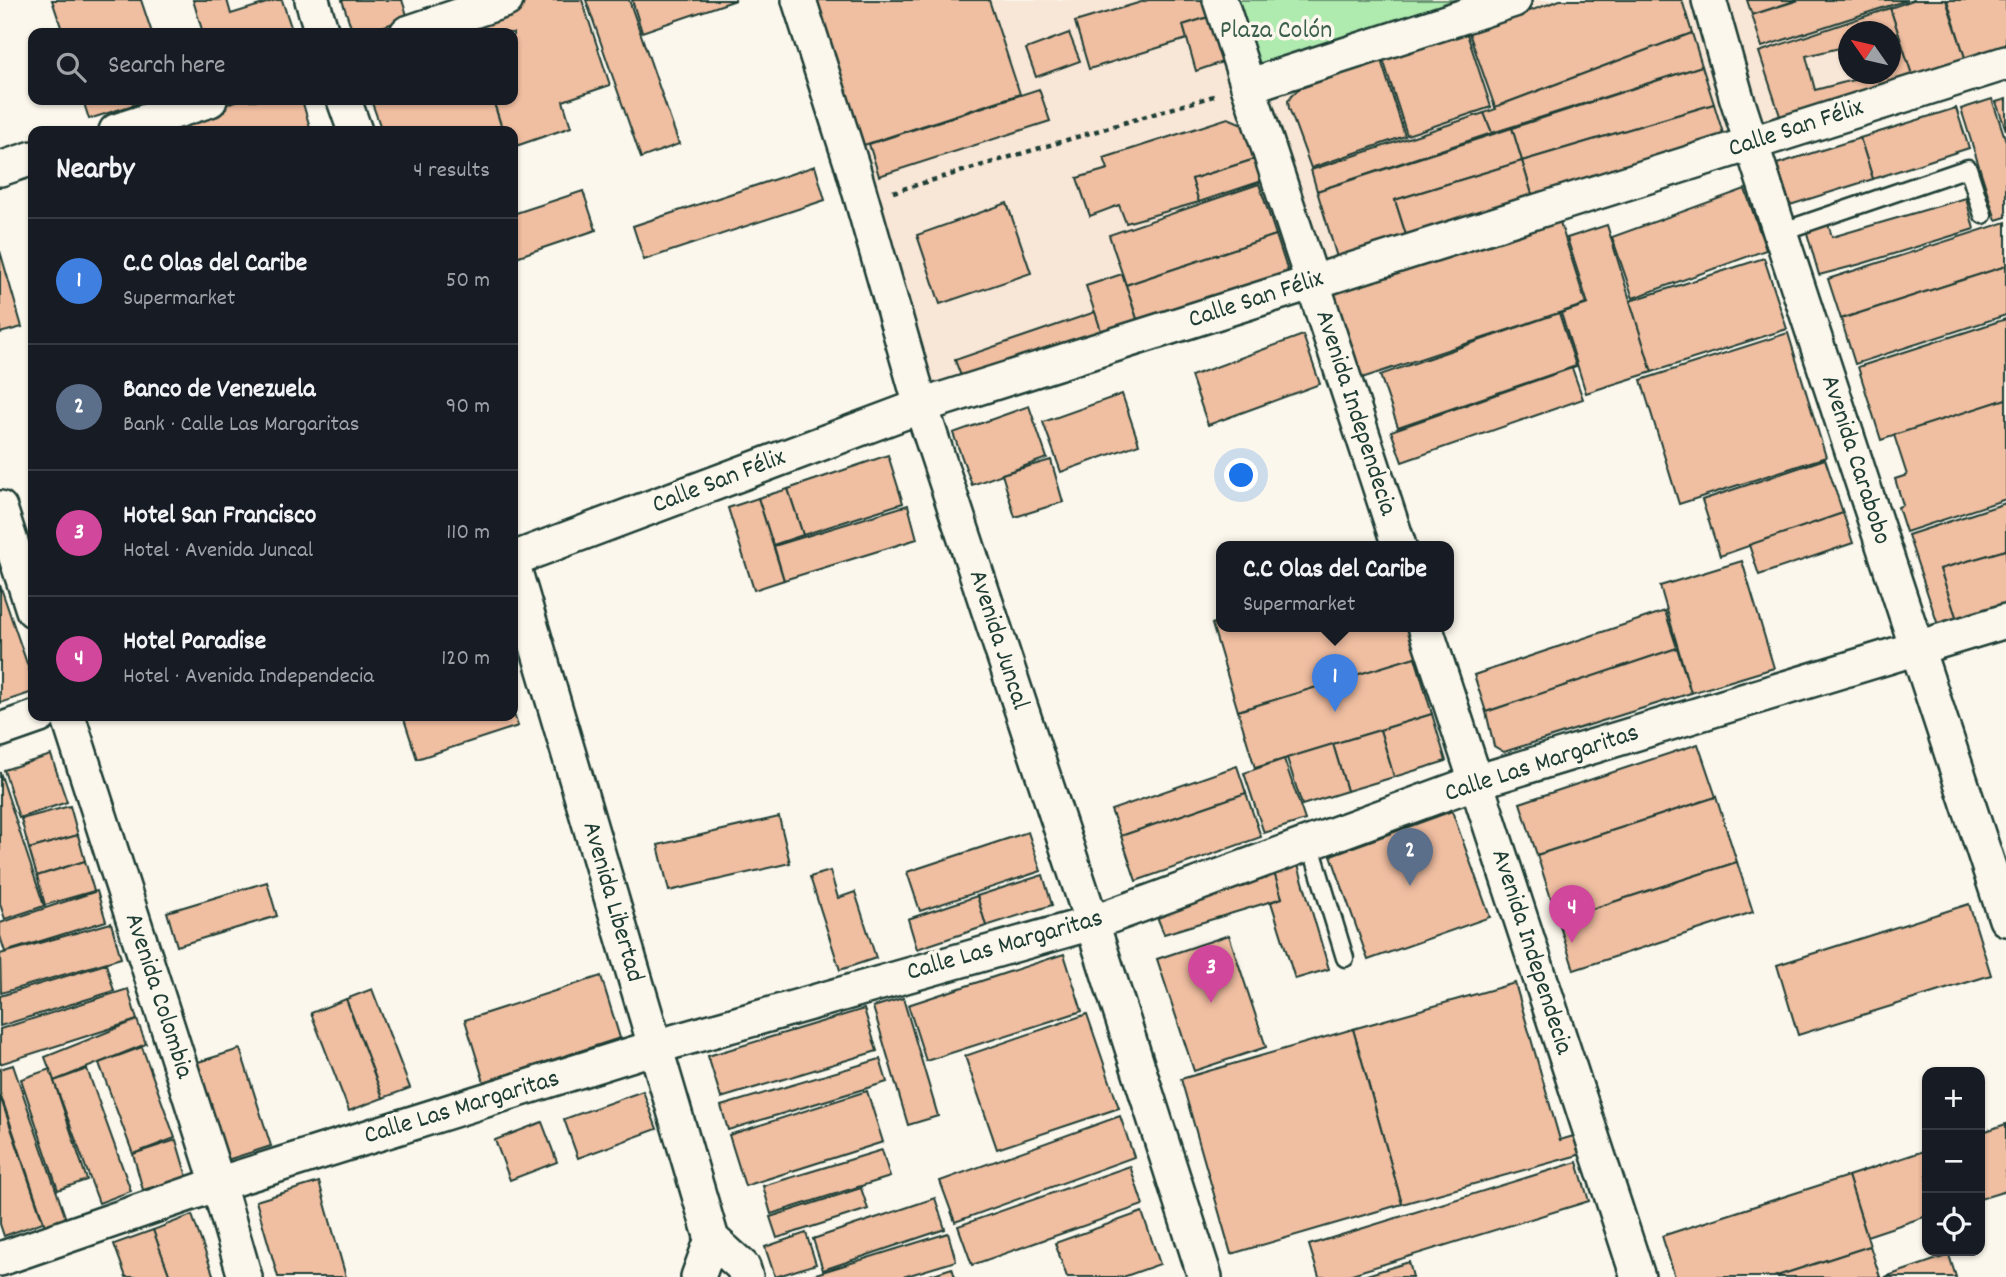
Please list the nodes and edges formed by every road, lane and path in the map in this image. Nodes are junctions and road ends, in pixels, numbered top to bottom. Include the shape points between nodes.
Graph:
1 (312, 0) edge
2 (506, 0) edge
3 (799, 0) edge
4 (1220, 0) edge
5 (1514, 0) edge
6 (1709, 0) edge
7 (320, 28) edge
8 (422, 28) edge
9 (2006, 63) edge
10 (1248, 86) junction
11 (195, 105) edge
12 (346, 105) edge
13 (131, 126) edge
14 (353, 126) edge
15 (1751, 143) junction
16 (28, 160) edge
17 (0, 169) edge
18 (862, 201) junction
19 (1983, 215) dead end
20 (1780, 232) junction
21 (1312, 282) junction
22 (921, 406) junction
23 (0, 508) edge
24 (1397, 541) edge
25 (518, 557) edge
26 (518, 582) edge
27 (28, 595) edge
28 (2006, 621) edge
29 (1427, 632) edge
30 (1916, 649) junction
31 (28, 720) edge
32 (70, 721) edge
33 (0, 730) edge
34 (1476, 782) junction
35 (1310, 843) junction
36 (2006, 917) edge
37 (1092, 923) junction
38 (1345, 958) dead end
39 (655, 1047) junction
40 (218, 1184) junction
41 (712, 1240) junction
42 (0, 1259) edge
43 (246, 1277) edge
44 (698, 1277) edge
45 (746, 1277) edge
46 (1205, 1277) edge
47 (1638, 1277) edge

1 - 7 street
2 - 8 street
3 - 18 street, Avenida Juncal
4 - 10 street, Avenida Independecia
5 - 10 street
6 - 15 street, Avenida Carabobo
9 - 15 street, Calle San Félix
10 - 18 path
10 - 21 street, Avenida Independecia
11 - 13 street
12 - 14 street
15 - 20 street, Avenida Carabobo
15 - 21 street, Calle San Félix
16 - 17 street
18 - 22 street, Avenida Juncal
19 - 20 lane via 1968,169
20 - 30 street, Avenida Carabobo
21 - 22 street, Calle San Félix
21 - 24 street, Avenida Independecia
22 - 25 street, Calle San Félix
22 - 37 street, Avenida Juncal
23 - 27 street
26 - 39 street, Avenida Libertad
28 - 30 street, Calle Las Margaritas
29 - 34 street, Avenida Independecia
30 - 34 street, Calle Las Margaritas
30 - 36 street, Avenida Carabobo
31 - 33 street
32 - 40 street, Avenida Colombia
34 - 35 street, Calle Las Margaritas
34 - 47 street, Avenida Independecia
35 - 37 street, Calle Las Margaritas
35 - 38 lane
37 - 39 street, Calle Las Margaritas
37 - 46 street, Avenida Juncal
39 - 40 street, Calle Las Margaritas
39 - 41 street, Avenida Libertad
40 - 42 street, Calle Las Margaritas
40 - 43 street, Avenida Colombia
41 - 44 street
41 - 45 street via 743,1267

